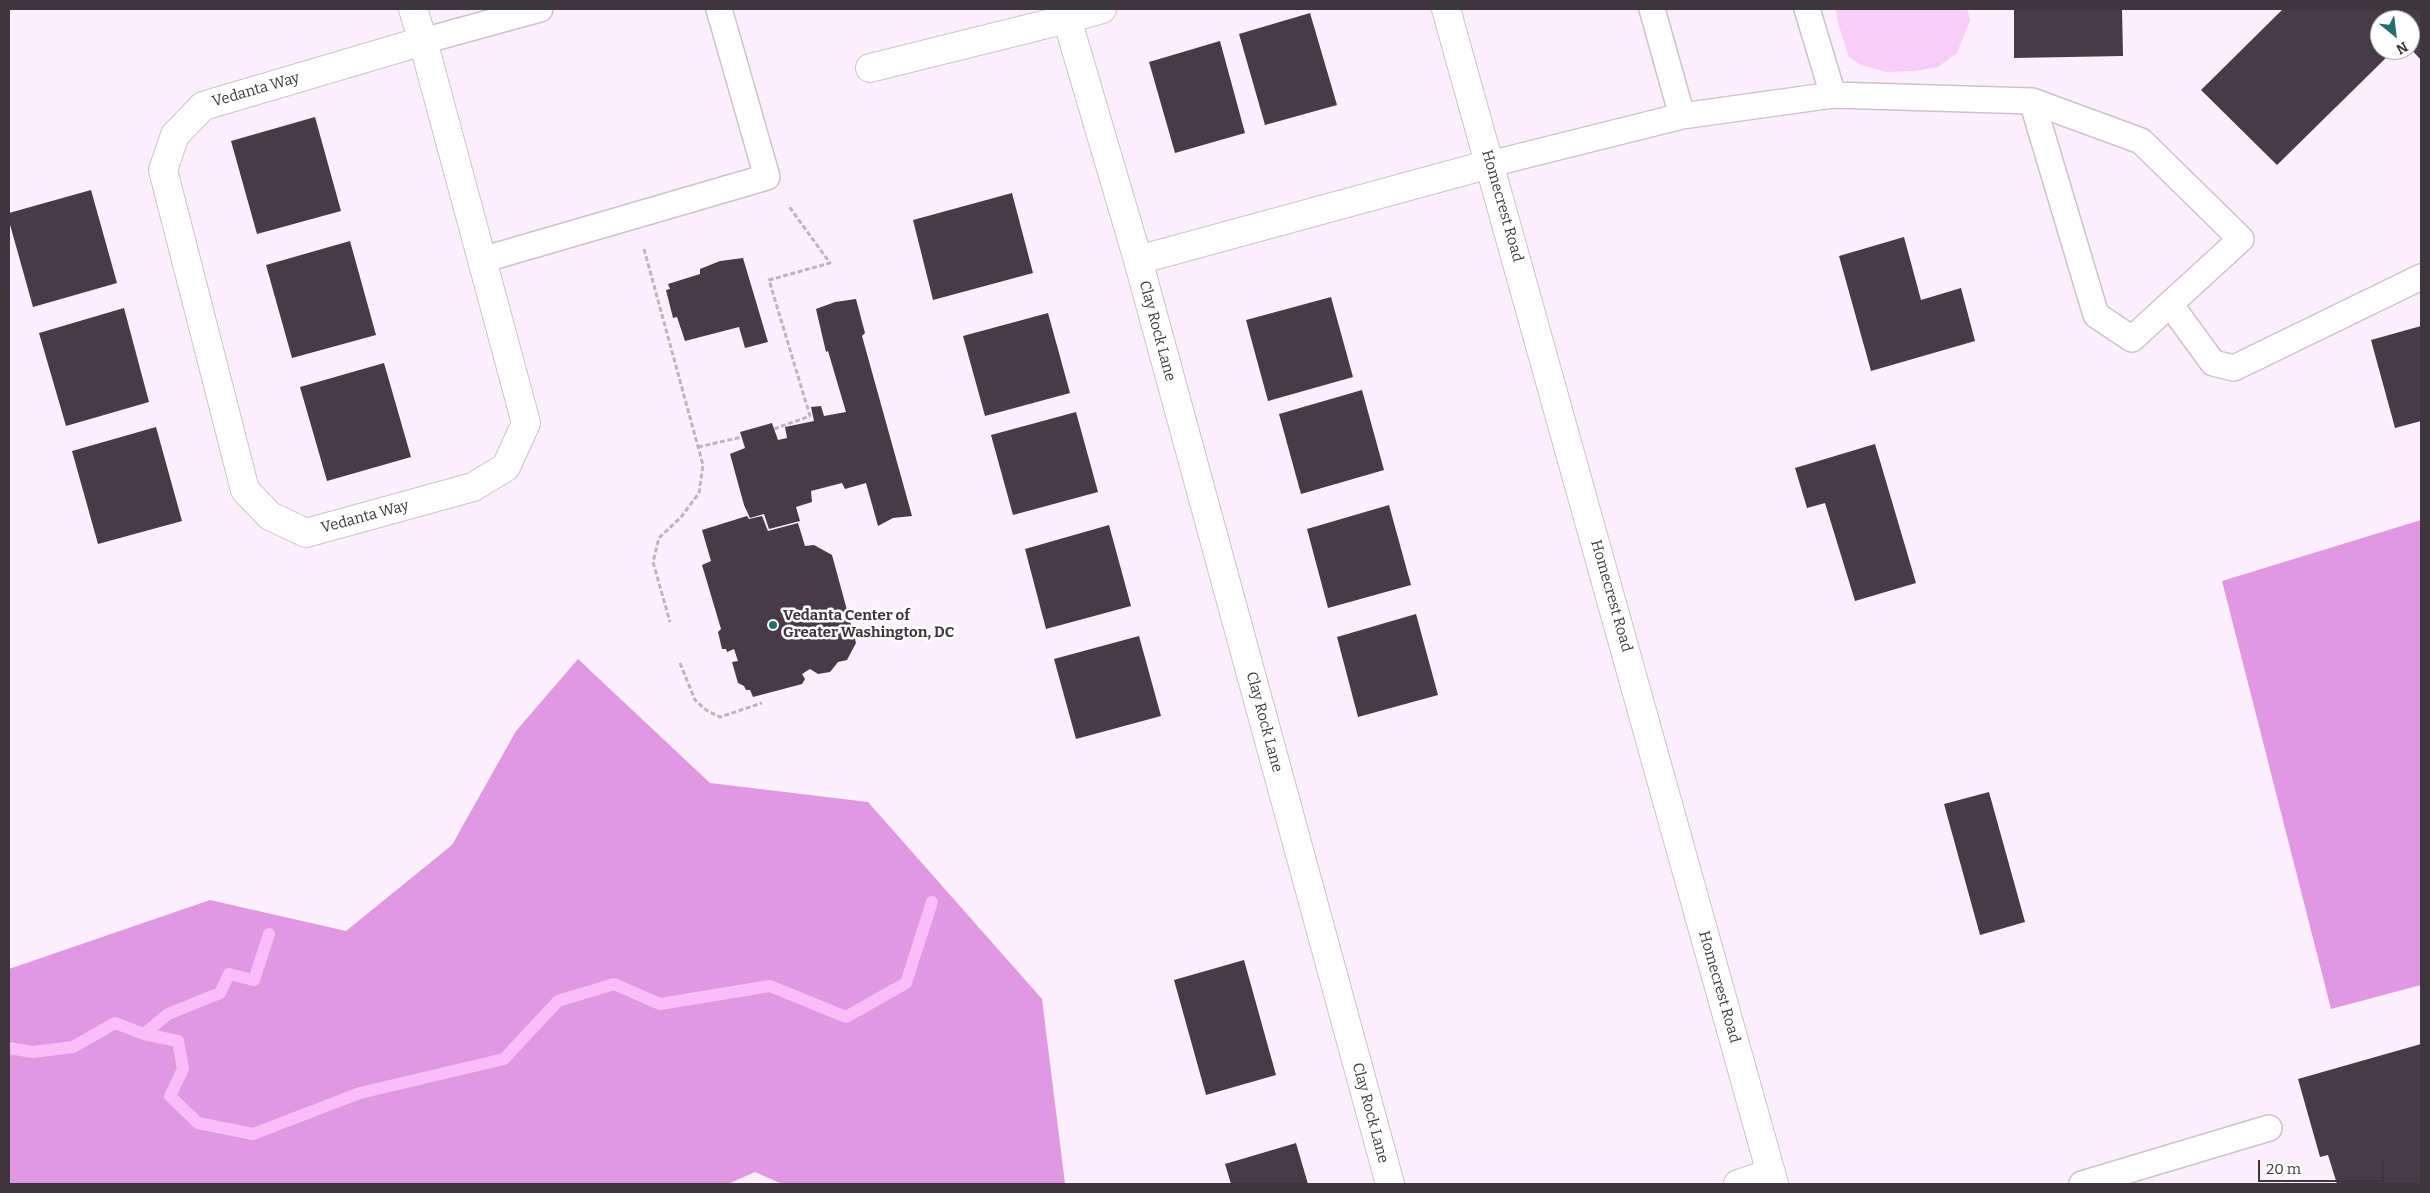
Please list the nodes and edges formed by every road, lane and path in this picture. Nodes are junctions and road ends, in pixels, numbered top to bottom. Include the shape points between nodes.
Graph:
1 (413, 9) edge
2 (540, 9) edge
3 (719, 9) edge
4 (1102, 9) edge
5 (1446, 9) edge
6 (1652, 9) edge
7 (1807, 9) edge
8 (1067, 19) junction
9 (423, 41) junction
10 (870, 68) dead end
11 (1833, 95) junction
12 (2032, 101) junction
13 (1682, 116) junction
14 (1490, 164) junction
15 (768, 177) junction
16 (635, 215) junction
17 (482, 260) junction
18 (1138, 260) junction
19 (2421, 276) edge
20 (2170, 304) junction
21 (774, 429) dead end
22 (742, 436) dead end
23 (698, 447) junction
24 (670, 622) dead end
25 (680, 663) dead end
26 (762, 703) dead end
27 (2269, 1128) dead end
28 (1773, 1179) edge
29 (1390, 1184) edge
30 (1738, 1184) edge
31 (2082, 1184) edge

1 - 9 street, Vedanta Way
2 - 9 lane
3 - 15 lane
4 - 8 street
5 - 14 street, Homecrest Road
6 - 13 lane
7 - 11 lane
8 - 10 street
8 - 18 street, Clay Rock Lane
9 - 17 street, Vedanta Way
9 - 17 street, Vedanta Way via 203,106 175,135 172,144 164,170 245,490 270,516 306,533 473,487 506,467 526,423
11 - 12 lane
11 - 13 lane
12 - 20 lane via 2096,316 2132,338
12 - 20 lane via 2141,141 2242,239
13 - 14 lane
14 - 18 street, Clay Rock Lane
14 - 28 street, Homecrest Road
15 - 16 lane
15 - 21 path via 830,263 769,280 810,416
16 - 17 lane
16 - 23 path
18 - 29 street, Clay Rock Lane
19 - 20 lane via 2234,368 2213,363
22 - 23 path
23 - 24 path via 703,465 699,493 681,518 659,538 653,562
25 - 26 path via 695,700 720,717
27 - 31 lane
28 - 30 street

